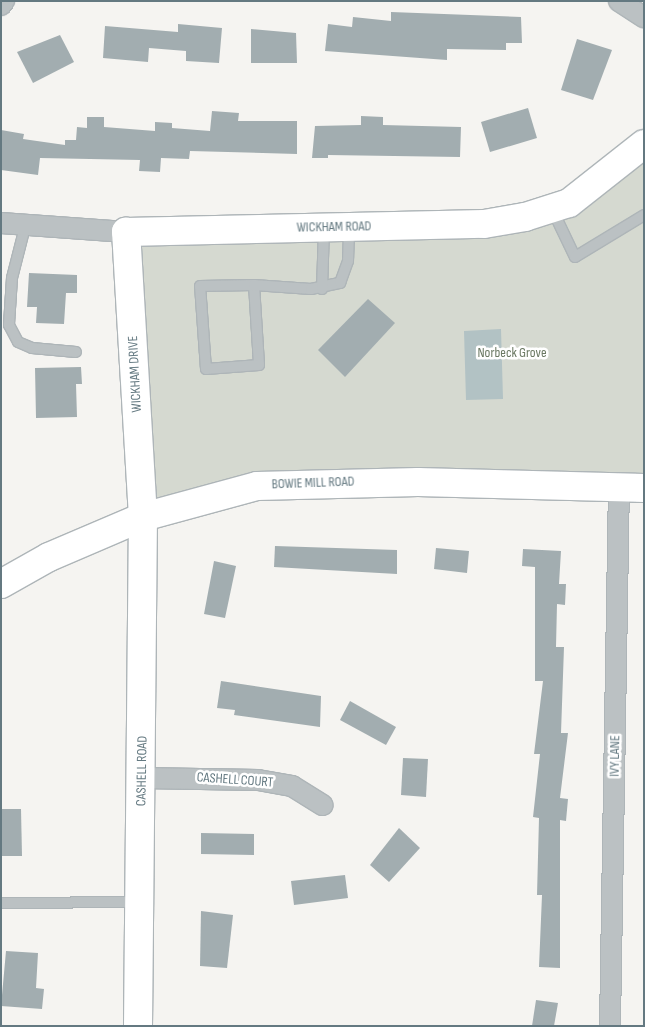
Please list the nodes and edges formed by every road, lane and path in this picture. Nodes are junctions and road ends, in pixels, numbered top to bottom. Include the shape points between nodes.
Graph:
1 (4, 1) edge
2 (620, 1) edge
3 (1, 4) edge
4 (644, 17) edge
5 (644, 144) edge
6 (552, 208) junction
7 (644, 215) edge
8 (1, 223) edge
9 (337, 226) junction
10 (25, 227) junction
11 (174, 231) junction
12 (126, 232) junction
13 (129, 285) junction
14 (254, 285) junction
15 (322, 289) junction
16 (76, 352) dead end
17 (632, 487) edge
18 (143, 517) junction
19 (1, 584) edge
20 (142, 778) junction
21 (323, 805) dead end
22 (140, 902) junction
23 (1, 903) edge
24 (138, 1026) edge
25 (610, 1026) edge

1 - 3 street
2 - 4 street
5 - 6 street, WICKHAM ROAD via 617,169 569,203
6 - 7 lane via 575,257
6 - 9 street, WICKHAM ROAD via 484,224
8 - 10 street, WICKHAM ROAD
9 - 11 street, WICKHAM ROAD
9 - 15 lane via 320,254
9 - 15 lane via 348,261 340,282
10 - 12 street, WICKHAM ROAD
10 - 16 lane via 12,278 9,325 18,342 32,348
11 - 12 street, WICKHAM ROAD
11 - 13 street via 150,247
12 - 13 street, WICKHAM DRIVE
13 - 18 street, WICKHAM DRIVE
14 - 14 lane via 200,286 206,369 259,365
14 - 15 lane
17 - 18 street, BOWIE MILL ROAD via 311,482 216,494
17 - 25 street, IVY LANE
18 - 19 street, BOWIE MILL ROAD via 49,558
18 - 20 street, CASHELL ROAD
20 - 21 street, CASHELL COURT via 258,780 292,786
20 - 22 street, CASHELL ROAD
22 - 23 lane
22 - 24 street, CASHELL ROAD

